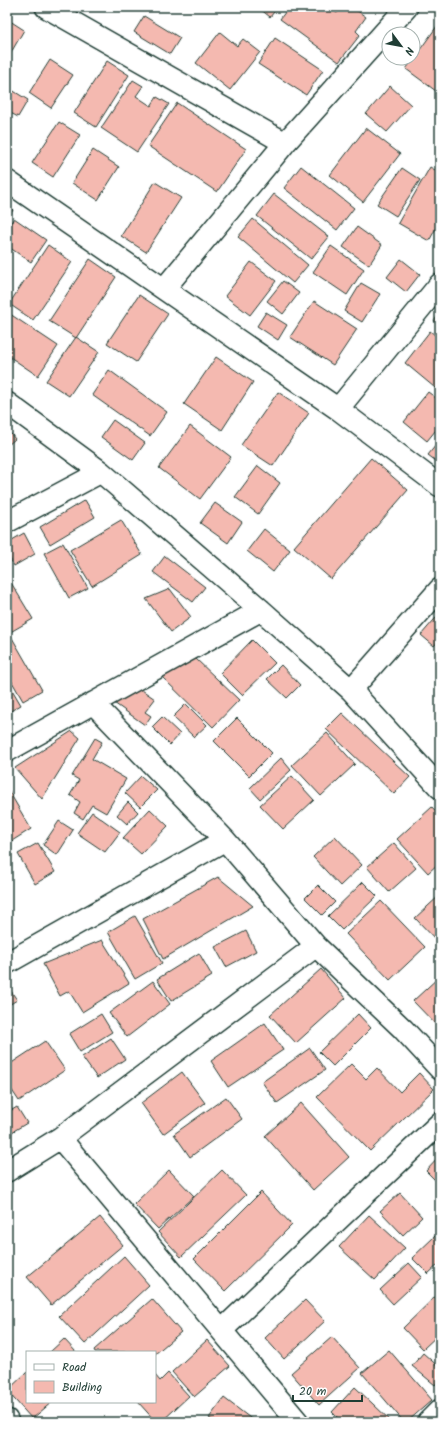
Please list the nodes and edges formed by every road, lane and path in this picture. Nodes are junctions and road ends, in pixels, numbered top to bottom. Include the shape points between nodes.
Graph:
1 (46, 7) edge
2 (407, 7) edge
3 (285, 143) junction
4 (7, 181) edge
5 (440, 284) edge
6 (164, 289) junction
7 (7, 403) edge
8 (338, 409) junction
9 (102, 472) junction
10 (440, 486) edge
11 (7, 522) edge
12 (440, 588) edge
13 (261, 610) junction
14 (351, 690) junction
15 (94, 703) junction
16 (7, 751) edge
17 (440, 788) edge
18 (224, 840) junction
19 (316, 946) junction
20 (7, 963) edge
21 (440, 1069) edge
22 (440, 1123) edge
23 (60, 1138) junction
24 (7, 1171) edge
25 (222, 1330) junction
26 (440, 1410) edge
27 (298, 1422) edge
28 (428, 1422) edge

1 - 3 street
2 - 3 street
3 - 6 street
4 - 6 street
5 - 8 street
6 - 8 street
7 - 9 street
8 - 10 street
9 - 11 street
9 - 13 street
12 - 14 street
13 - 14 street
13 - 15 street
14 - 17 street
15 - 16 street
15 - 18 street
18 - 19 street
18 - 20 street
19 - 21 street via 403,1029
19 - 23 street
22 - 25 street
23 - 24 street
23 - 25 street
25 - 27 street
26 - 28 street

